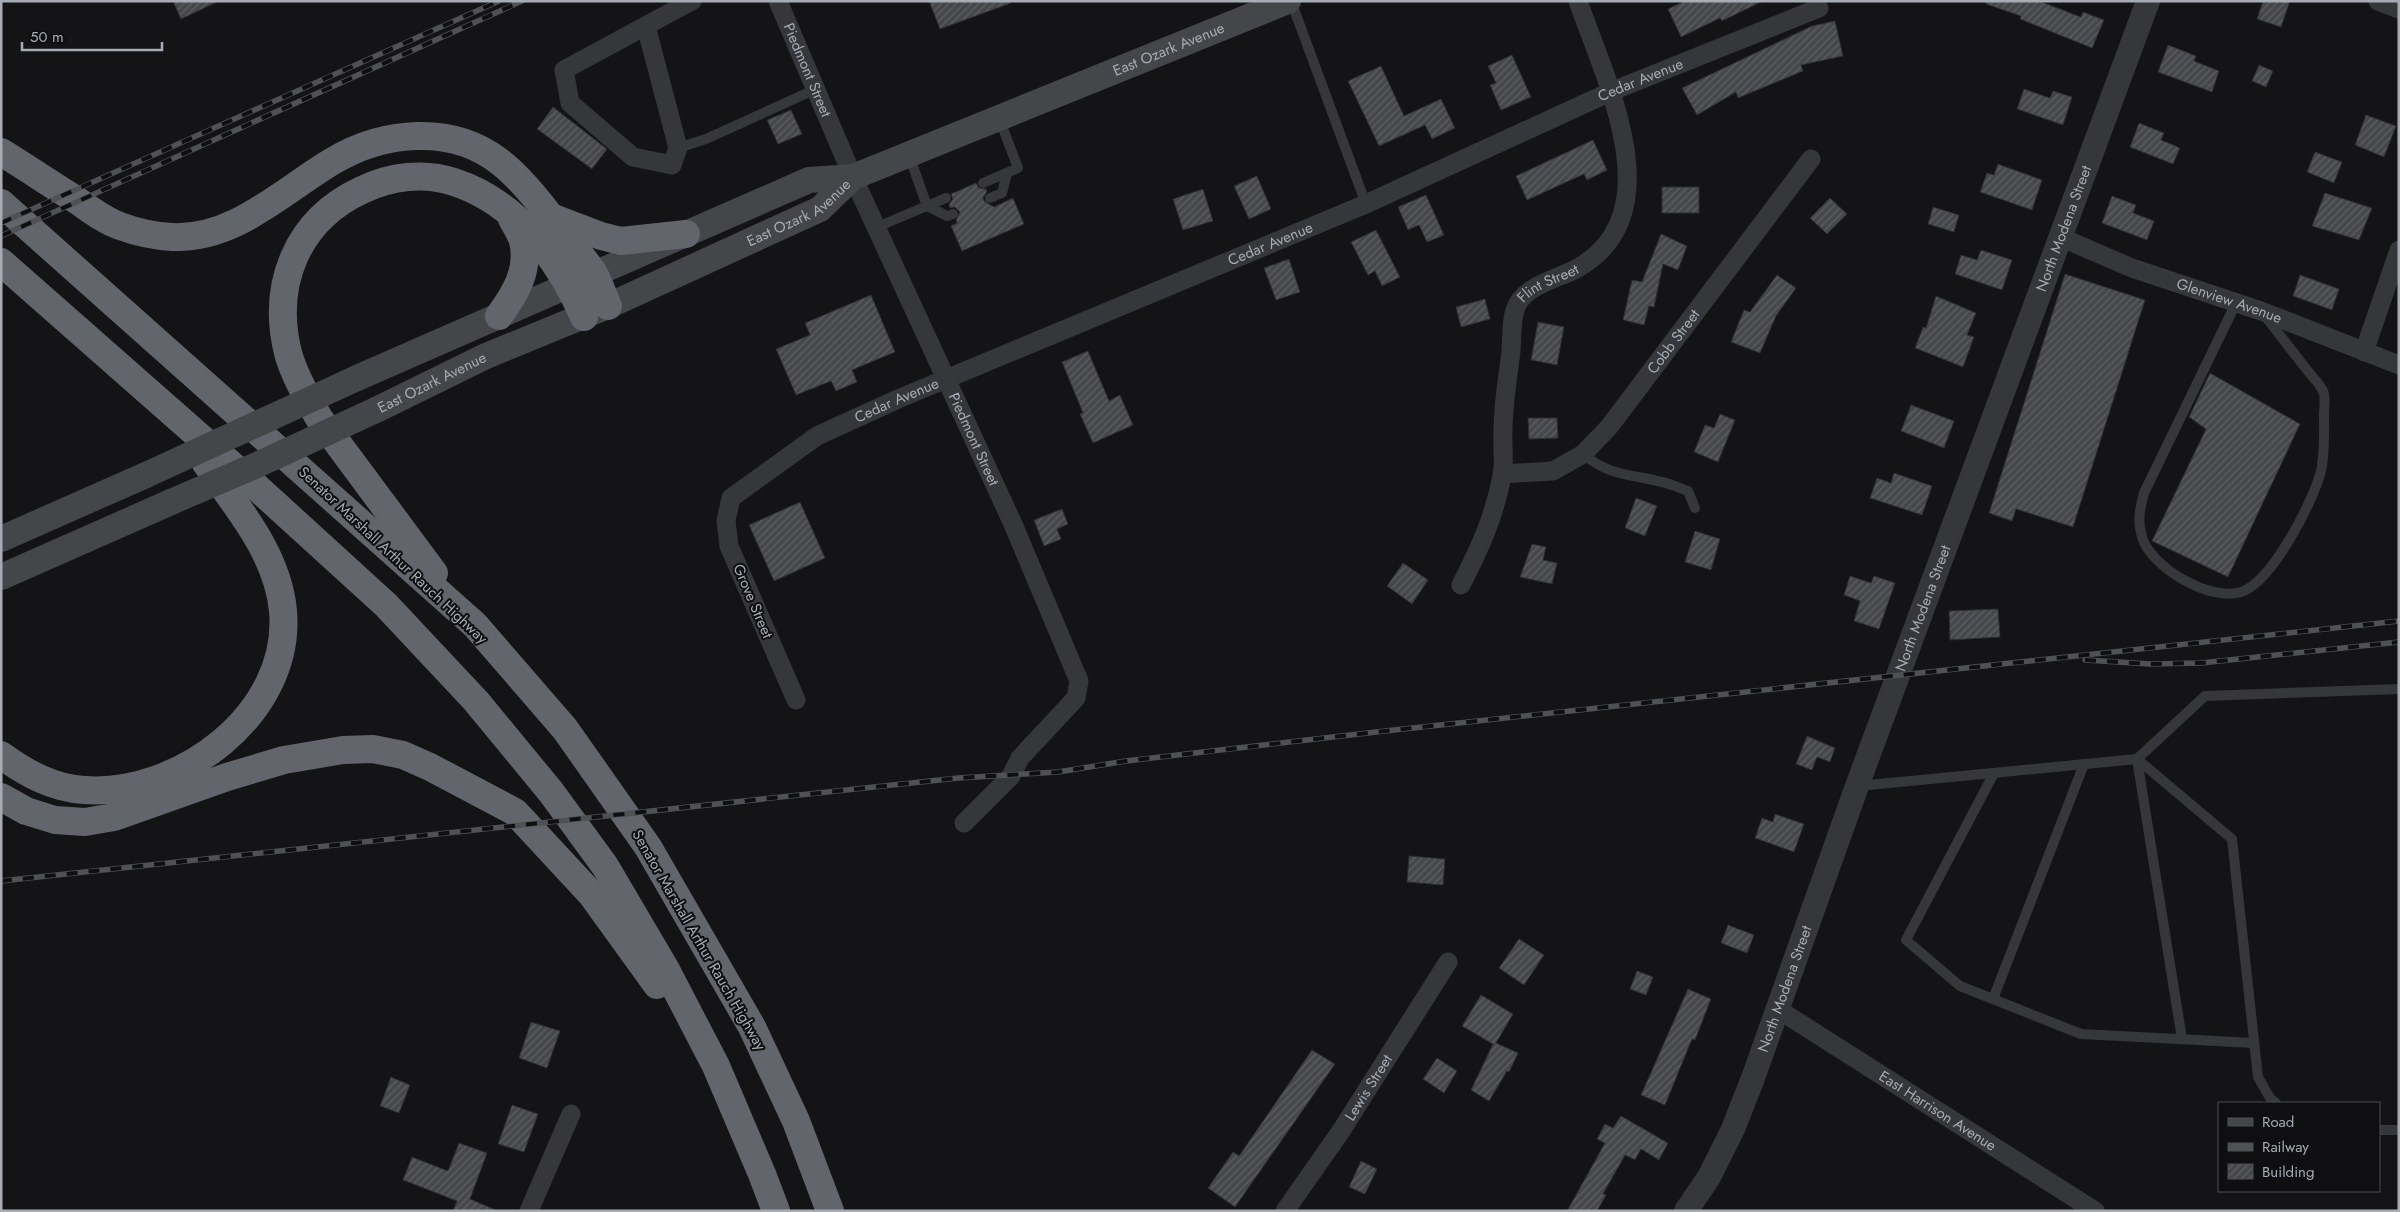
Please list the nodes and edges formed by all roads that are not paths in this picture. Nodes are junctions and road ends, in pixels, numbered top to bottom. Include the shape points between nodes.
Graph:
1 (692, 1) edge
2 (778, 1) edge
3 (1290, 1) edge
4 (1578, 1) edge
5 (2148, 1) edge
6 (2378, 1) edge
7 (1819, 8) dead end
8 (2399, 9) edge
9 (646, 26) junction
10 (816, 89) junction
11 (1610, 92) junction
12 (998, 118) junction
13 (678, 148) junction
14 (1, 152) edge
15 (908, 154) junction
16 (1811, 159) dead end
17 (1007, 173) junction
18 (854, 177) junction
19 (983, 183) dead end
20 (946, 198) dead end
21 (990, 198) dead end
22 (1, 203) edge
23 (1366, 204) junction
24 (927, 206) junction
25 (508, 211) junction
26 (953, 214) dead end
27 (551, 217) junction
28 (877, 227) junction
29 (686, 234) junction
30 (2060, 237) junction
31 (2399, 250) edge
32 (1, 262) edge
33 (582, 279) junction
34 (2236, 303) junction
35 (2261, 311) junction
36 (596, 312) junction
37 (499, 316) junction
38 (2364, 352) junction
39 (2399, 365) edge
40 (947, 377) junction
41 (167, 408) junction
42 (1583, 454) junction
43 (1502, 474) junction
44 (731, 498) joint
45 (1695, 508) dead end
46 (1, 539) edge
47 (1, 578) edge
48 (1461, 585) dead end
49 (475, 626) junction
50 (2399, 689) edge
51 (796, 700) dead end
52 (1, 755) edge
53 (2137, 759) junction
54 (2084, 764) junction
55 (1994, 773) junction
56 (1857, 786) junction
57 (1, 797) edge
58 (964, 822) dead end
59 (1448, 962) dead end
60 (1992, 999) junction
61 (1778, 1010) junction
62 (2182, 1039) junction
63 (2254, 1043) junction
64 (716, 1066) junction
65 (2275, 1102) edge
66 (571, 1114) dead end
67 (2380, 1130) edge
68 (2399, 1130) edge
69 (529, 1211) edge
70 (776, 1211) edge
71 (830, 1211) edge
72 (1285, 1211) edge
73 (1686, 1211) edge
74 (2095, 1211) edge

1 - 9 street
2 - 10 street, Piedmont Street
3 - 12 main road, East Ozark Avenue
3 - 23 lane
4 - 11 street, Flint Street
5 - 30 street, North Modena Street
6 - 8 street
7 - 11 street, Cedar Avenue
9 - 13 street
9 - 13 street via 564,70 570,103 633,157 672,165
10 - 13 lane via 706,139
10 - 18 street, Piedmont Street
11 - 23 street, Cedar Avenue
11 - 43 street, Flint Street via 1627,152 1629,186 1624,213 1610,242 1589,262 1558,279 1530,289 1515,308 1503,427
12 - 15 main road, East Ozark Avenue
12 - 17 lane via 1018,168
14 - 27 highway via 111,222 144,234 173,237 200,234 242,220 333,160 365,144 396,136 425,135 478,149 500,162
15 - 18 main road, East Ozark Avenue
15 - 24 lane
16 - 42 street, Cobb Street via 1609,427
17 - 19 lane
17 - 21 lane via 1002,193
18 - 28 street, Piedmont Street
18 - 29 main road, East Ozark Avenue via 809,180
18 - 36 main road, East Ozark Avenue via 820,209
20 - 24 lane
22 - 49 highway, Senator Marshall Arthur Rauch Highway
23 - 40 street, Cedar Avenue
24 - 26 lane via 947,216
24 - 28 lane
25 - 33 highway
25 - 37 highway via 523,241 524,271 516,292
25 - 49 highway via 484,195 454,182 429,177 394,178 373,184 346,197 322,215 303,239 290,266 284,295 283,326 288,354 307,399 342,451
27 - 29 highway via 621,241
27 - 33 highway
28 - 40 street, Piedmont Street
29 - 33 main road, East Ozark Avenue
30 - 34 street, Glenview Avenue via 2132,268
30 - 56 street, North Modena Street
31 - 38 street
32 - 41 highway
33 - 36 highway
33 - 37 main road, East Ozark Avenue
34 - 35 street, Glenview Avenue
34 - 35 lane via 2144,493 2139,513 2142,540 2160,564 2205,589 2228,595 2254,586 2271,569 2305,510 2320,471 2324,437 2324,392
35 - 38 street, Glenview Avenue
36 - 47 main road, East Ozark Avenue, bridge via 486,356 257,465
37 - 46 main road, East Ozark Avenue, bridge
38 - 39 street, Glenview Avenue
40 - 44 street, Cedar Avenue via 817,436
40 - 58 street, Piedmont Street via 1079,681 1076,698 1020,758 1011,776
41 - 52 highway via 252,529 278,582 283,612 282,642 274,671 261,698 243,722 221,742 170,775 142,785 113,790 83,790 53,784 26,773
41 - 64 highway via 386,604 476,701 551,792 605,866 665,968
42 - 43 street, Cobb Street via 1553,471
42 - 45 lane via 1597,465 1618,474 1663,482 1688,491
43 - 48 street, Flint Street via 1486,536
44 - 51 street, Grove Street via 726,521 729,546
49 - 71 highway, Senator Marshall Arthur Rauch Highway via 565,729 648,847 752,1027 796,1121
50 - 53 lane via 2205,696
53 - 54 lane
53 - 62 lane
53 - 63 lane via 2232,839
54 - 55 lane
54 - 60 lane
55 - 56 lane
55 - 60 lane via 1906,940 1960,986
56 - 61 street, North Modena Street
57 - 64 highway via 26,811 55,820 85,822 143,808 284,760 344,750 373,749 403,755 515,812 592,895
59 - 72 street, Lewis Street via 1341,1131
60 - 62 lane via 2081,1034
61 - 73 street, North Modena Street via 1733,1129 1709,1177
61 - 74 street, East Harrison Avenue
62 - 63 lane
63 - 65 lane via 2258,1077
64 - 70 highway
66 - 69 street
67 - 68 lane

